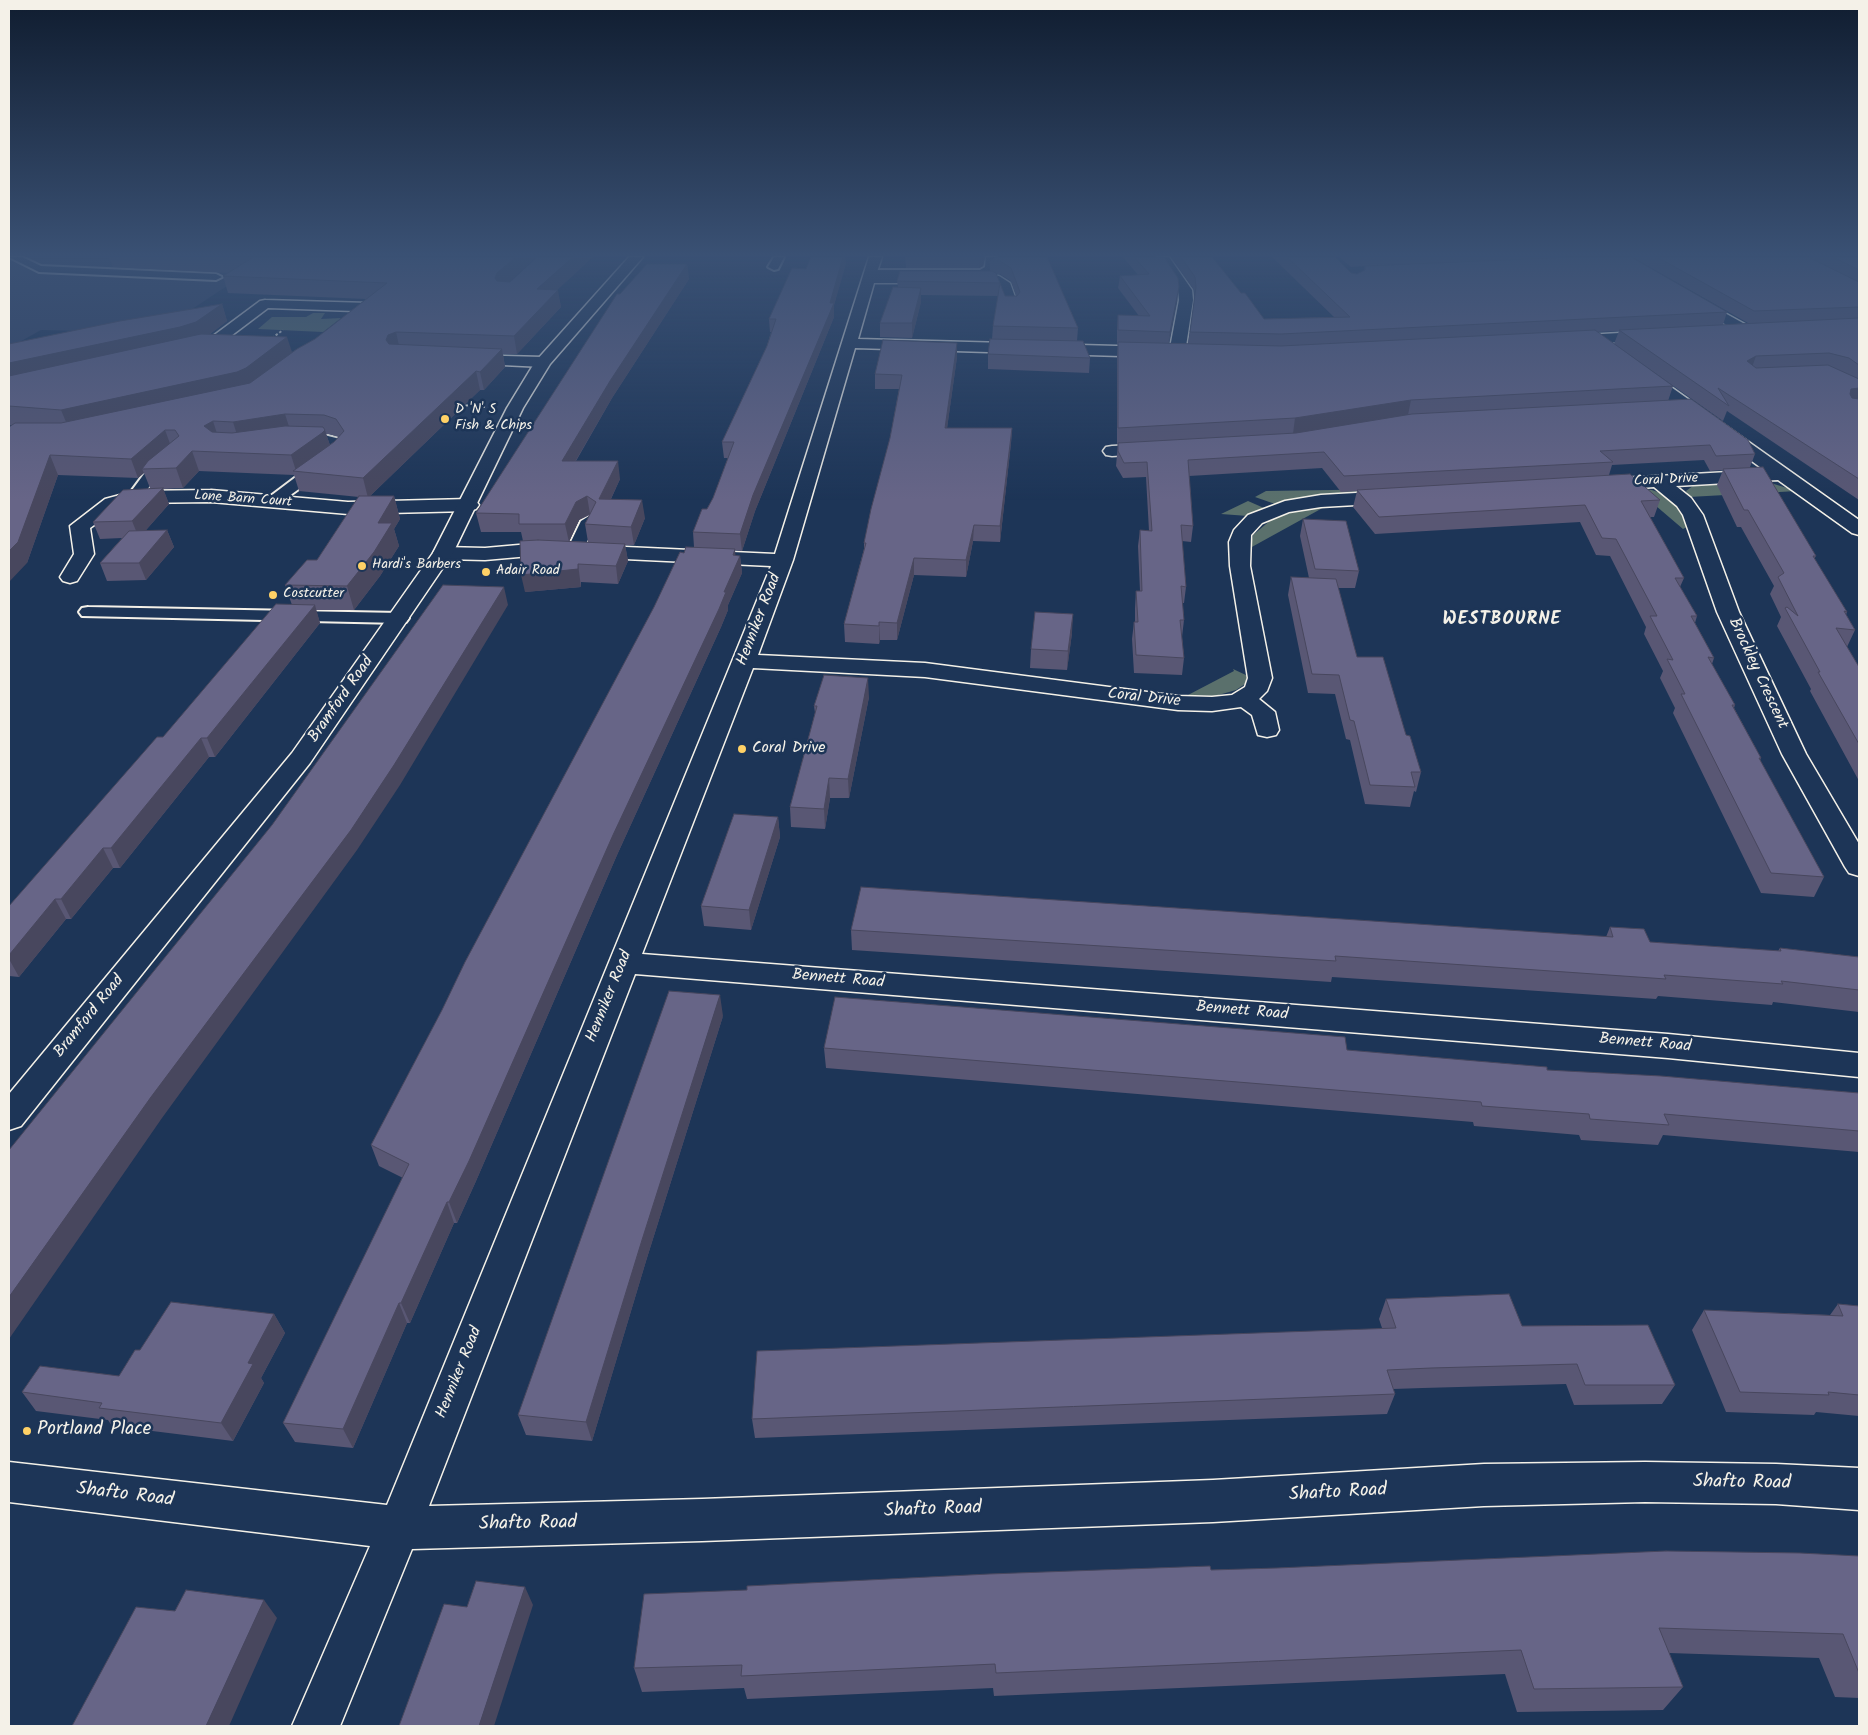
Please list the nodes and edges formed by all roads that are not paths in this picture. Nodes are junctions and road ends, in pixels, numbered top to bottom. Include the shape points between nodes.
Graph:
1 (219, 338) edge
2 (564, 338) edge
3 (851, 338) edge
4 (1180, 338) edge
5 (1615, 338) edge
6 (1595, 339) junction
7 (1557, 341) edge
8 (850, 343) junction
9 (1177, 353) junction
10 (1193, 353) edge
11 (174, 354) edge
12 (1617, 355) edge
13 (449, 359) edge
14 (543, 362) junction
15 (1630, 365) edge
16 (1687, 407) junction
17 (1663, 408) edge
18 (283, 441) edge
19 (1165, 444) edge
20 (1112, 452) dead end
21 (177, 454) edge
22 (1782, 474) junction
23 (1659, 482) junction
24 (1582, 486) edge
25 (1408, 496) edge
26 (134, 497) junction
27 (273, 501) junction
28 (469, 504) junction
29 (1841, 516) junction
30 (1816, 518) dead end
31 (589, 521) edge
32 (1859, 529) edge
33 (575, 550) junction
34 (443, 553) junction
35 (783, 560) junction
36 (70, 577) dead end
37 (88, 612) dead end
38 (400, 618) junction
39 (745, 661) junction
40 (1244, 699) junction
41 (1267, 730) dead end
42 (1859, 868) edge
43 (624, 963) junction
44 (1859, 1065) edge
45 (9, 1117) edge
46 (9, 1482) edge
47 (1859, 1490) edge
48 (399, 1528) junction
49 (316, 1726) edge

1 - 11 street via 191,351
2 - 14 street, Bramford Road
3 - 8 street, Henniker Road
4 - 9 street
5 - 6 street
6 - 7 street
6 - 12 street
8 - 9 street
8 - 35 street, Henniker Road
9 - 10 street
13 - 14 street
14 - 28 street, Bramford Road via 515,408
15 - 16 street
16 - 17 street
16 - 22 street
18 - 27 lane via 324,438 341,448 334,457
19 - 20 street
21 - 26 lane via 149,477
22 - 23 street, Coral Drive
22 - 29 street
23 - 24 street, Coral Drive
23 - 42 street, Brockley Crescent via 1684,502 1693,515 1728,612 1794,754
25 - 40 street via 1295,505 1274,510 1241,534 1239,555 1260,678 1255,691
26 - 27 street, Lone Barn Court via 211,496
26 - 36 street, Lone Barn Court via 112,504 80,526 84,554
27 - 28 street, Lone Barn Court via 348,508
28 - 34 street, Bramford Road
29 - 30 street
29 - 32 street
31 - 33 lane
33 - 34 street
33 - 35 street
34 - 38 street, Bramford Road
35 - 39 street, Henniker Road
37 - 38 lane
38 - 45 street, Bramford Road via 301,758
39 - 40 street, Coral Drive via 926,670 1187,703 1222,704
39 - 43 street, Henniker Road
40 - 41 street via 1263,712
43 - 44 street, Bennett Road via 1658,1045
43 - 48 street, Henniker Road
46 - 48 street, Shafto Road
47 - 48 street, Shafto Road via 1776,1484 1645,1482 1494,1485 1213,1501
48 - 49 street, Henniker Road

